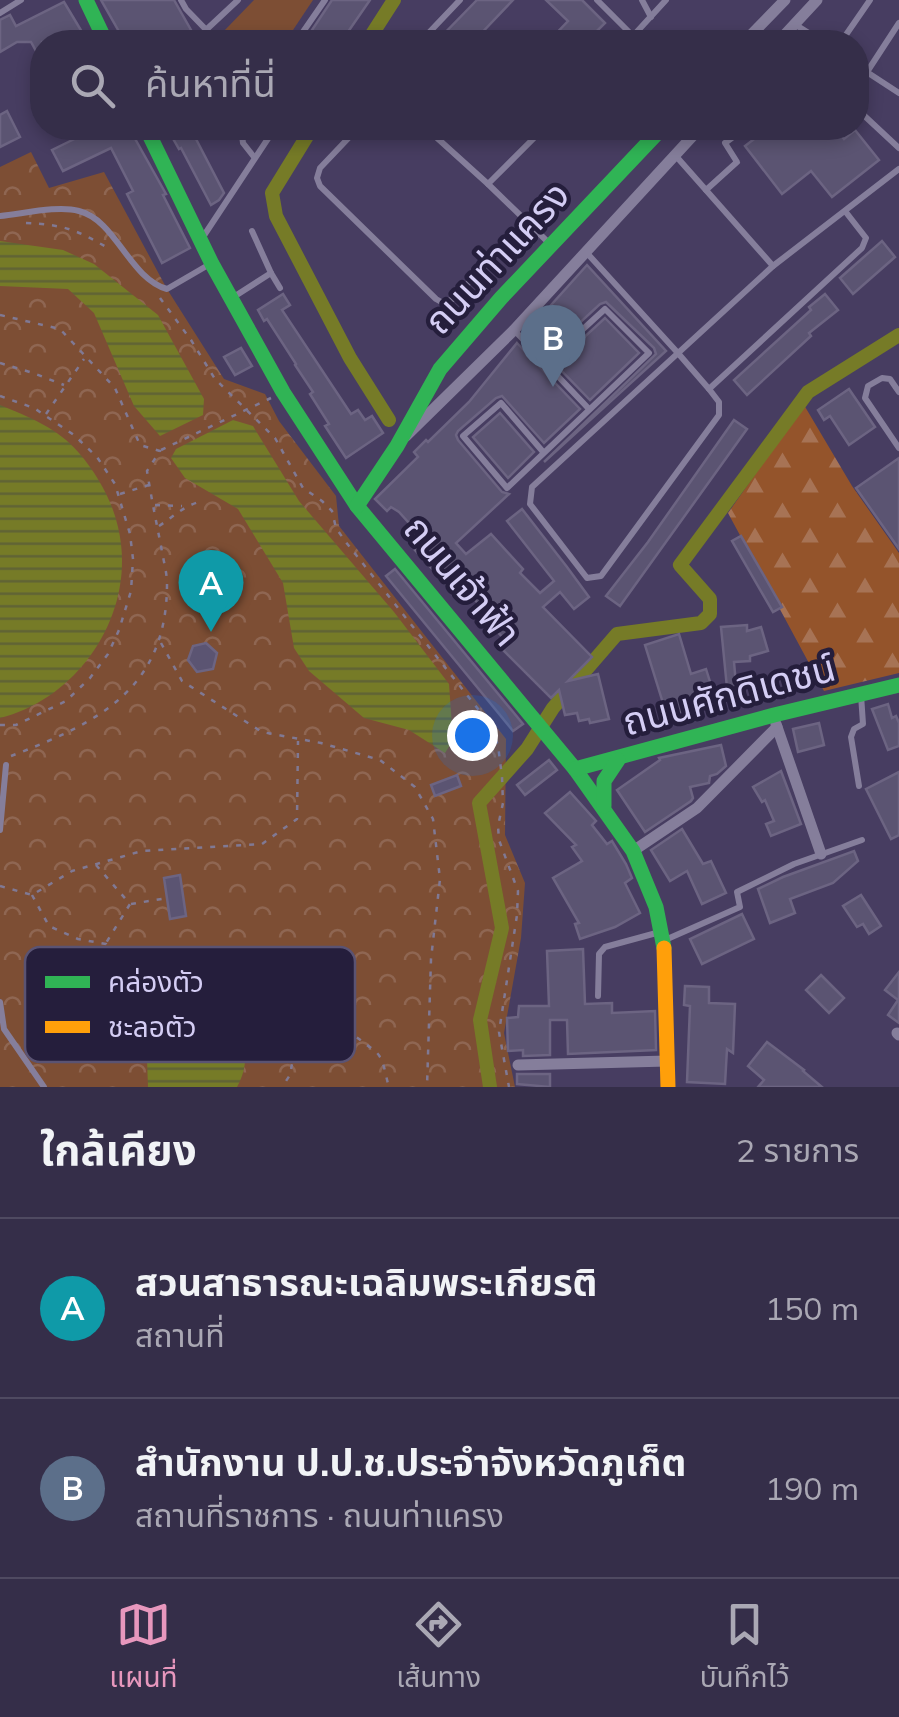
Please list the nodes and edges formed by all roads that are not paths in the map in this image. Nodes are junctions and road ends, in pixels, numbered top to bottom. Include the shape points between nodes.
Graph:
1 (21, 0) edge
2 (86, 0) edge
3 (182, 0) edge
4 (238, 0) edge
5 (325, 0) edge
6 (460, 0) edge
7 (597, 0) edge
8 (642, 0) edge
9 (666, 0) edge
10 (785, 0) edge
11 (816, 0) edge
12 (870, 0) edge
13 (0, 13) edge
14 (651, 17) junction
15 (899, 23) edge
16 (795, 24) junction
17 (100, 30) edge
18 (206, 30) joint
19 (304, 30) edge
20 (431, 30) edge
21 (628, 30) edge
22 (639, 30) edge
23 (756, 30) edge
24 (789, 30) edge
25 (804, 30) edge
26 (850, 30) edge
27 (869, 70) edge
28 (869, 73) edge
29 (899, 93) edge
30 (869, 120) edge
31 (152, 140) edge
32 (242, 140) edge
33 (267, 140) edge
34 (347, 140) edge
35 (439, 140) edge
36 (530, 140) edge
37 (651, 140) edge
38 (688, 140) edge
39 (728, 140) edge
40 (899, 148) edge
41 (674, 155) junction
42 (254, 157) junction
43 (899, 170) edge
44 (488, 184) junction
45 (706, 190) junction
46 (845, 211) junction
47 (0, 216) edge
48 (526, 222) junction
49 (252, 231) dead end
50 (200, 241) junction
51 (552, 246) junction
52 (586, 252) junction
53 (212, 264) junction
54 (773, 266) junction
55 (271, 273) junction
56 (280, 288) dead end
57 (231, 299) junction
58 (514, 330) junction
59 (677, 352) junction
60 (546, 363) junction
61 (708, 390) junction
62 (899, 392) edge
63 (590, 409) junction
64 (899, 431) edge
65 (891, 437) junction
66 (396, 446) junction
67 (899, 448) edge
68 (544, 452) junction
69 (357, 506) junction
70 (899, 685) edge
71 (861, 694) junction
72 (775, 721) junction
73 (621, 757) junction
74 (3, 763) edge
75 (576, 769) junction
76 (858, 786) dead end
77 (606, 810) junction
78 (0, 830) edge
79 (862, 840) dead end
80 (633, 851) junction
81 (821, 854) junction
82 (663, 936) junction
83 (598, 996) dead end
84 (0, 1002) edge
85 (25, 1059) edge
86 (667, 1060) junction
87 (27, 1062) edge
88 (518, 1065) dead end
89 (44, 1087) edge
90 (668, 1087) edge

1 - 13 lane
2 - 17 main road
3 - 18 lane
4 - 18 lane
5 - 19 lane
6 - 20 lane
7 - 21 lane
8 - 14 lane
9 - 14 lane
10 - 23 street
11 - 16 street
12 - 26 lane
14 - 22 lane
15 - 27 lane
16 - 24 street
16 - 25 lane
28 - 29 lane
30 - 40 lane
31 - 50 main road, ถนนเจ้าฟ้า
32 - 42 lane
33 - 42 lane
34 - 48 lane via 320,168 320,186 443,303
35 - 44 lane
36 - 44 lane
37 - 51 main road, ถนนท่าแครง
38 - 41 street, ถนนท่าแครง
39 - 45 lane via 724,143 737,162
41 - 45 lane
41 - 52 street, ถนนท่าแครง
42 - 50 lane
43 - 46 lane
44 - 48 lane
45 - 54 lane
46 - 54 lane
46 - 61 lane via 866,238 862,248
47 - 53 lane via 75,209 93,215 145,275 166,289
48 - 51 lane
49 - 55 lane
50 - 53 main road, ถนนเจ้าฟ้า
51 - 66 main road, ถนนท่าแครง via 440,369
52 - 58 street, ถนนท่าแครง
52 - 59 lane
53 - 57 main road, ถนนเจ้าฟ้า
54 - 59 lane
55 - 56 lane
55 - 57 lane
57 - 69 main road, ถนนเจ้าฟ้า
58 - 60 lane
58 - 66 street, ถนนท่าแครง
59 - 61 lane
59 - 61 lane via 532,487 530,504 587,578 601,576 719,415 719,402
60 - 63 lane
60 - 63 lane via 604,309 649,354
62 - 65 lane via 882,378 868,386 865,398
63 - 68 lane
64 - 65 lane
65 - 67 lane
66 - 69 main road, ถนนท่าแครง
68 - 68 lane via 507,488 463,436 501,403
69 - 75 main road, ถนนเจ้าฟ้า
70 - 71 main road, ถนนศักดิเดชน์
71 - 72 main road, ถนนศักดิเดชน์
71 - 76 lane via 863,724 851,737
72 - 73 main road, ถนนศักดิเดชน์
72 - 80 street via 698,808
72 - 81 street
73 - 75 main road, ถนนศักดิเดชน์
73 - 77 main road via 600,788
74 - 78 lane
75 - 77 main road, ถนนเจ้าฟ้า
77 - 80 main road, ถนนเจ้าฟ้า
79 - 81 lane
80 - 82 main road, ถนนเจ้าฟ้า
81 - 82 lane via 737,892 740,907
82 - 83 lane via 605,947
82 - 86 main road, ถนนเจ้าฟ้า
84 - 85 lane via 4,1029
86 - 88 street
86 - 90 main road, ถนนเจ้าฟ้า
87 - 89 lane

